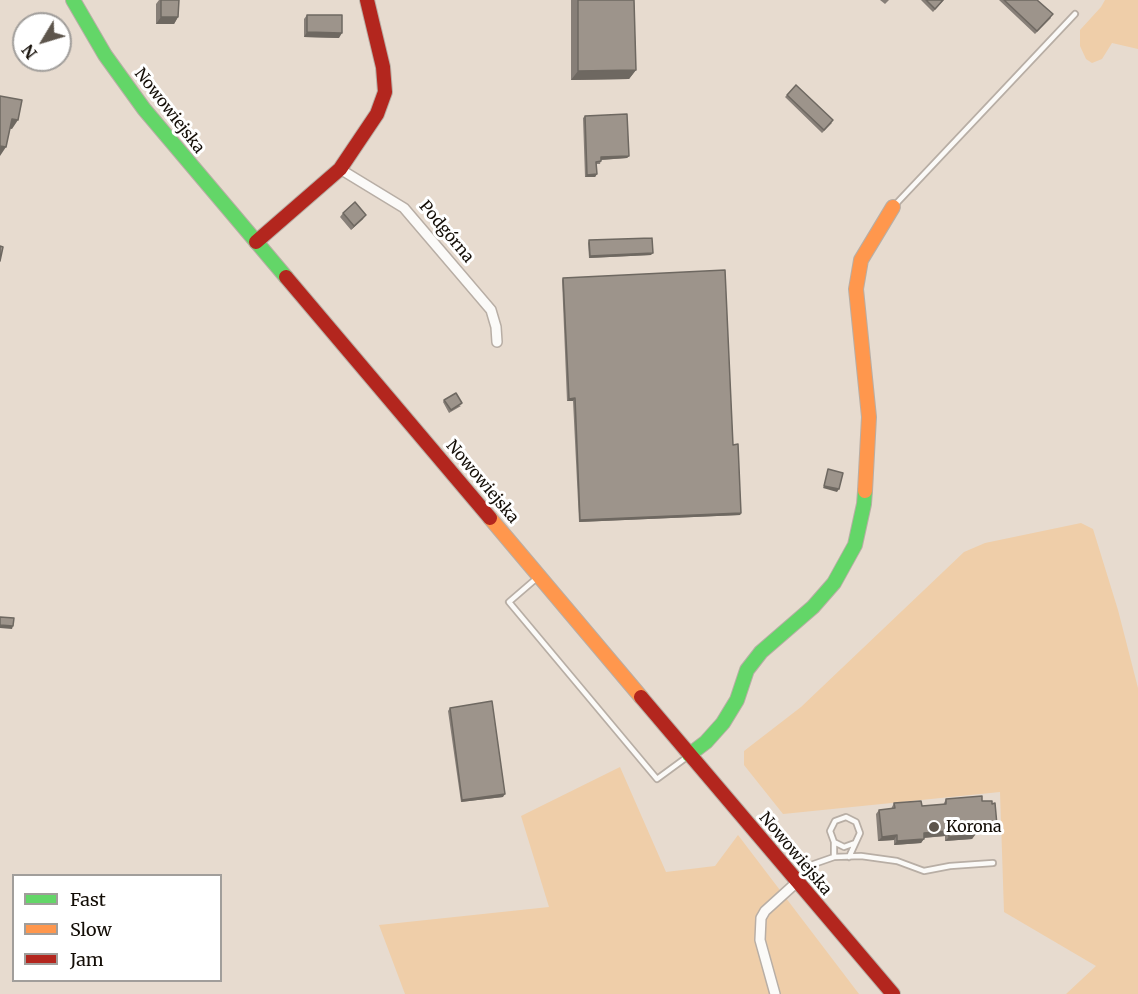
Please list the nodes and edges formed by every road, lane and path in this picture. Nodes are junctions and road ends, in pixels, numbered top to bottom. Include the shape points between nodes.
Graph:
1 (73, 0) edge
2 (367, 0) edge
3 (1075, 14) dead end
4 (340, 170) junction
5 (893, 207) joint
6 (256, 242) junction
7 (497, 342) dead end
8 (539, 576) junction
9 (689, 755) junction
10 (834, 842) junction
11 (855, 843) junction
12 (834, 857) junction
13 (849, 857) junction
14 (993, 863) dead end
15 (797, 882) junction
16 (775, 994) edge
17 (893, 994) edge

1 - 6 main road, Nowowiejska via 105,55 144,109
2 - 4 main road via 385,92 377,114
3 - 5 lane
4 - 6 main road
4 - 7 street, Podgórna via 404,208 491,310
5 - 9 main road via 861,260 856,289 869,417 864,504 855,545 834,583 813,608 760,652 747,670 723,723
6 - 8 main road, Nowowiejska
8 - 9 main road, Nowowiejska
8 - 9 lane via 509,602 657,779
9 - 15 main road, Nowowiejska
10 - 11 lane via 844,847
10 - 11 lane via 830,831 835,820 846,817 856,822 860,833
10 - 12 lane
11 - 13 lane
12 - 13 lane
12 - 15 lane via 811,865
13 - 14 lane via 897,861 924,870
15 - 16 street via 765,911 759,928
15 - 17 main road, Nowowiejska

